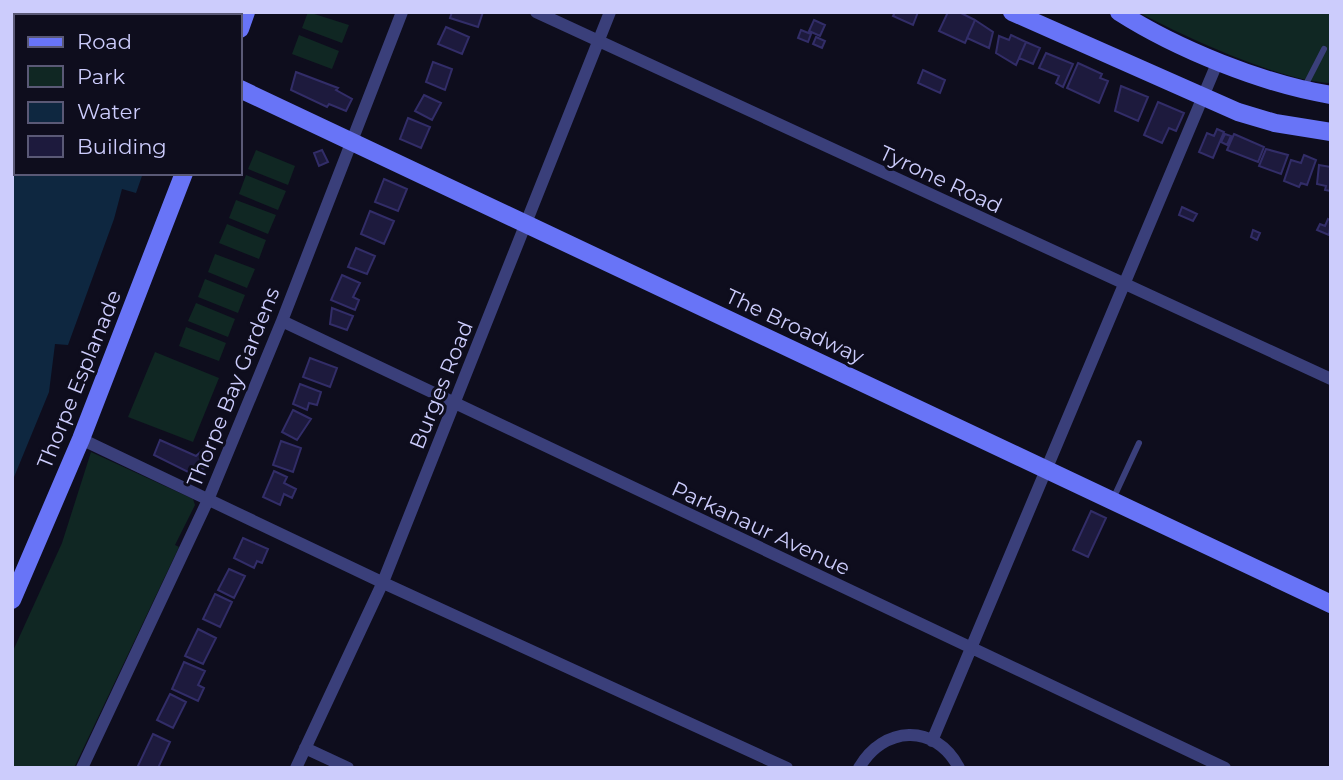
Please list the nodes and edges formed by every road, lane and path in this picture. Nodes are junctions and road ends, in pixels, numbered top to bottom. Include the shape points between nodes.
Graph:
1 (402, 12) edge
2 (536, 12) edge
3 (610, 12) edge
4 (1012, 12) edge
5 (1119, 12) edge
6 (598, 42) junction
7 (1324, 49) dead end
8 (1218, 61) junction
9 (242, 90) edge
10 (1303, 90) junction
11 (1331, 95) edge
12 (1204, 96) junction
13 (1331, 132) edge
14 (351, 142) junction
15 (183, 175) edge
16 (527, 224) junction
17 (1124, 285) junction
18 (282, 321) junction
19 (1331, 379) edge
20 (455, 404) junction
21 (81, 439) junction
22 (1139, 443) dead end
23 (1046, 471) junction
24 (208, 500) junction
25 (1112, 501) junction
26 (383, 582) junction
27 (12, 600) edge
28 (1331, 604) edge
29 (973, 649) junction
30 (932, 741) junction
31 (305, 748) junction
32 (82, 768) edge
33 (296, 768) edge
34 (348, 768) edge
35 (787, 768) edge
36 (859, 768) edge
37 (959, 768) edge
38 (1225, 768) edge

1 - 14 street, Thorpe Bay Gardens
2 - 6 street, Tyrone Road
3 - 6 street, Burges Road
4 - 12 street
5 - 8 street
6 - 16 street, Burges Road
6 - 17 street, Tyrone Road
7 - 10 lane
8 - 10 street
8 - 12 street
9 - 14 street, The Broadway
10 - 11 street
12 - 13 street via 1275,123
12 - 17 street
14 - 16 street, The Broadway
14 - 18 street, Thorpe Bay Gardens
15 - 21 street, Thorpe Esplanade
16 - 20 street, Burges Road
16 - 23 street, The Broadway
17 - 19 street, Tyrone Road
17 - 23 street
18 - 20 street, Parkanaur Avenue
18 - 24 street, Thorpe Bay Gardens
20 - 26 street, Burges Road
20 - 29 street, Parkanaur Avenue
21 - 24 street
21 - 27 street, Thorpe Esplanade
22 - 25 lane
23 - 25 street, The Broadway
23 - 29 street
24 - 26 street
24 - 32 street, Thorpe Bay Gardens
25 - 28 street, The Broadway
26 - 31 street, Burges Road
26 - 35 street
29 - 30 street
29 - 38 street, Parkanaur Avenue
30 - 36 street via 910,735 887,739 869,752
30 - 37 street via 951,755
31 - 33 street, Burges Road
31 - 34 street

